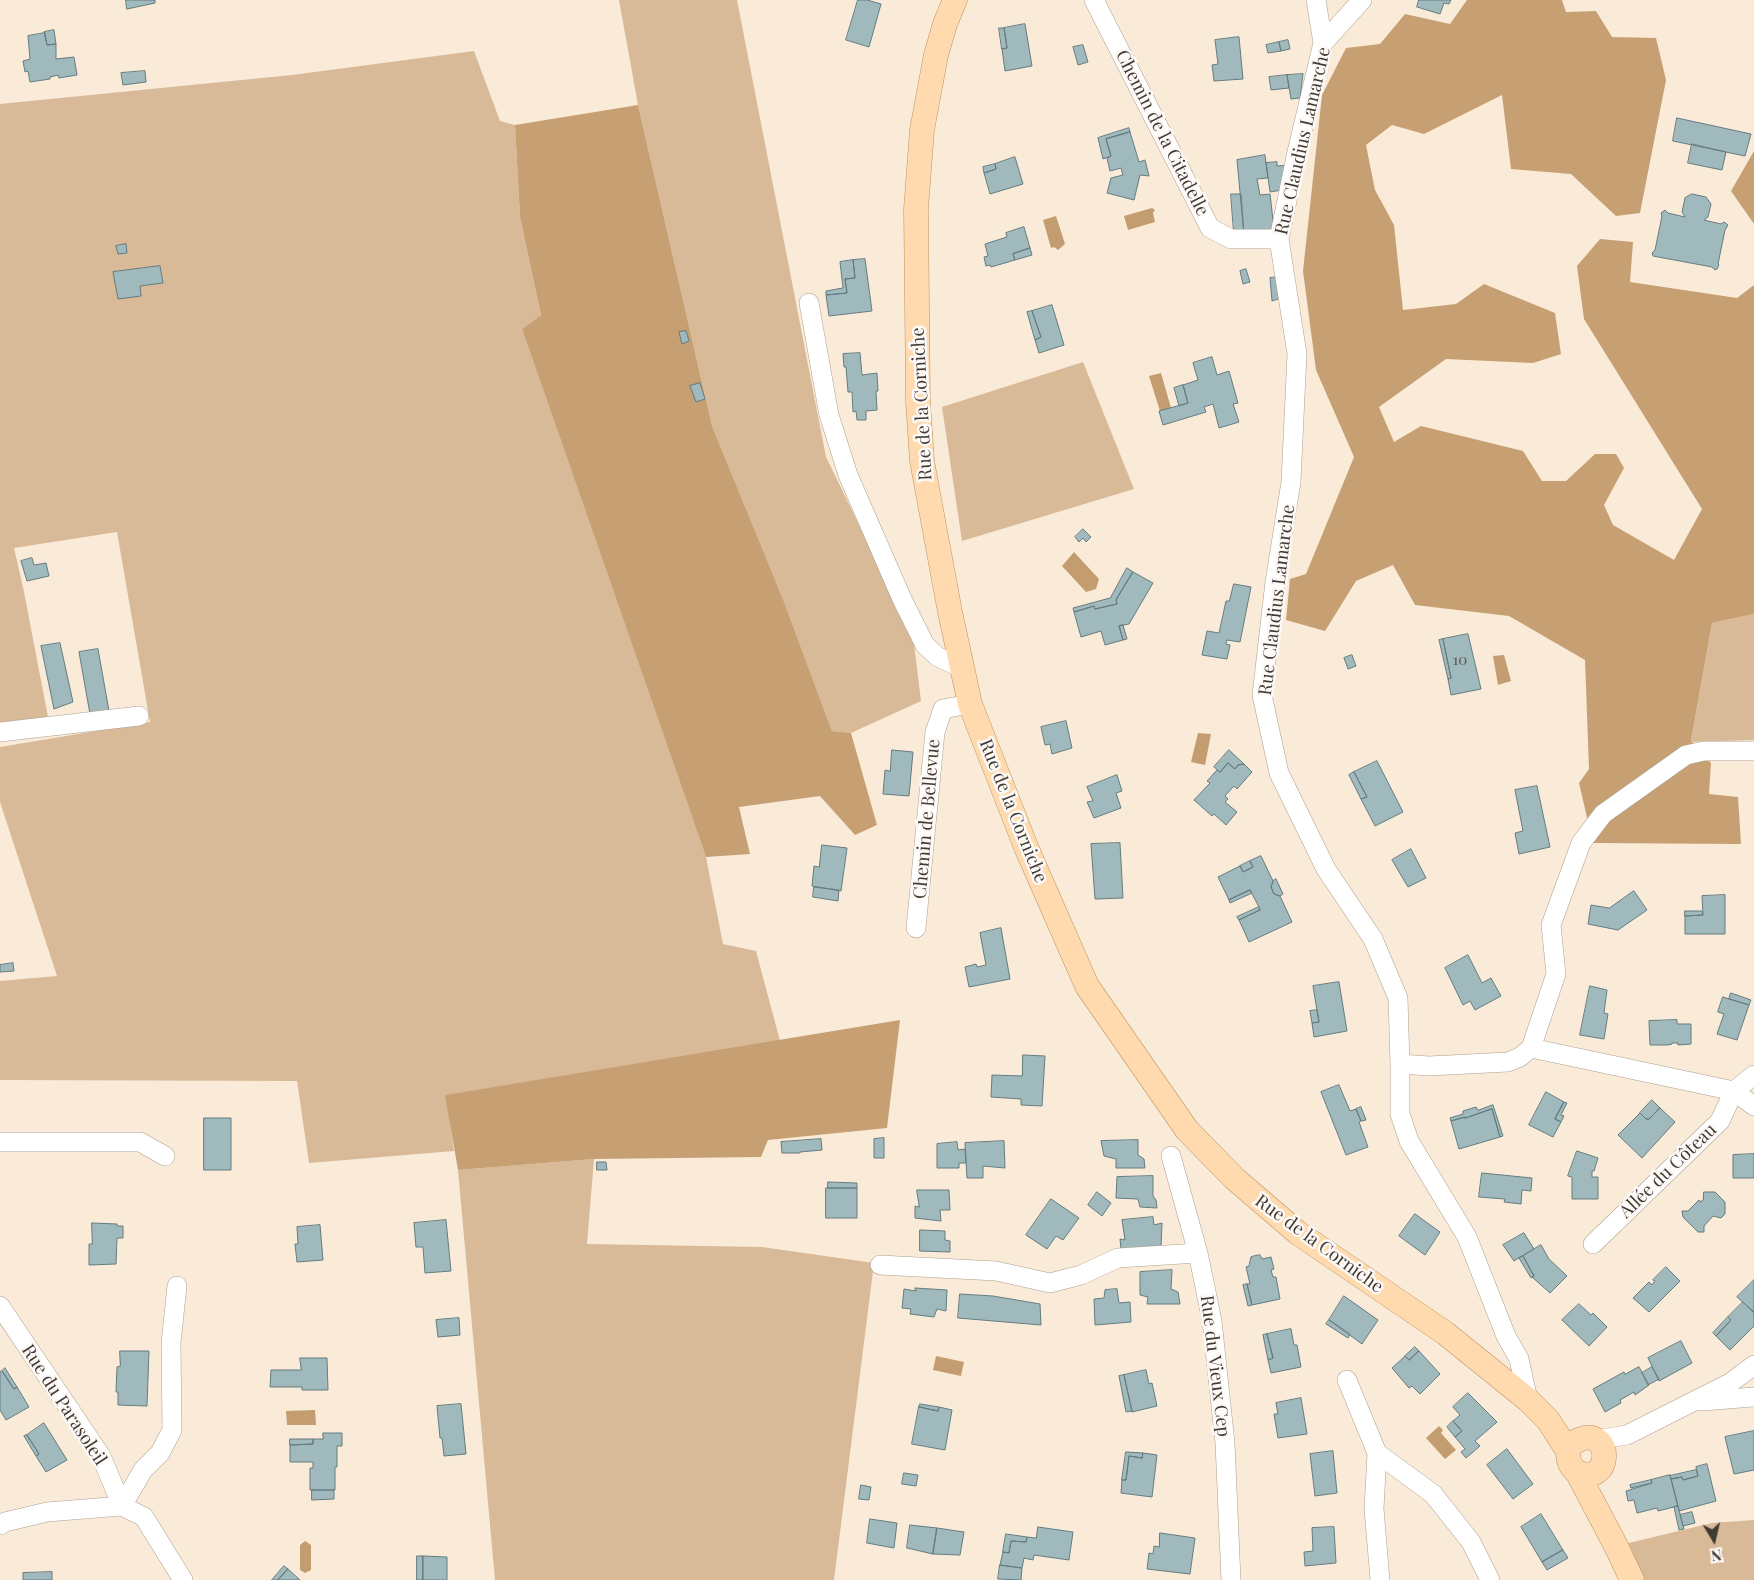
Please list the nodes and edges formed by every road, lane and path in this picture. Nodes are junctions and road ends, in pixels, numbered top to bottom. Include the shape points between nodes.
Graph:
1 (955, 0) edge
2 (1094, 0) edge
3 (1316, 0) edge
4 (1362, 0) edge
5 (1323, 43) junction
6 (1279, 239) junction
7 (809, 304) dead end
8 (962, 668) junction
9 (970, 704) junction
10 (139, 716) dead end
11 (0, 732) edge
12 (1754, 751) edge
13 (916, 928) dead end
14 (1531, 1048) junction
15 (1400, 1064) junction
16 (1754, 1075) edge
17 (1734, 1091) junction
18 (1754, 1106) edge
19 (0, 1142) edge
20 (165, 1156) dead end
21 (1171, 1156) dead end
22 (1593, 1244) dead end
23 (1198, 1253) junction
24 (880, 1265) dead end
25 (177, 1286) dead end
26 (0, 1306) edge
27 (1754, 1365) edge
28 (1347, 1380) dead end
29 (1754, 1398) edge
30 (1528, 1400) junction
31 (1694, 1402) junction
32 (1377, 1454) junction
33 (1588, 1455) junction
34 (122, 1506) junction
35 (2, 1517) edge
36 (183, 1580) edge
37 (1231, 1580) edge
38 (1380, 1580) edge
39 (1490, 1580) edge
40 (1632, 1580) edge

1 - 8 main road, Rue de la Corniche via 936,55 922,130 916,209 918,402 922,461
2 - 6 street, Chemin de la Citadelle via 1210,228 1231,239
3 - 5 street
4 - 5 street, Rue Claudius Lamarche
5 - 6 street, Rue Claudius Lamarche
6 - 15 street, Rue Claudius Lamarche via 1297,354 1291,482 1262,695 1279,773 1326,869 1373,938 1398,998
7 - 8 street via 829,416 848,475 925,645 938,657
8 - 9 main road, Rue de la Corniche
9 - 13 street, Chemin de Bellevue via 943,709 934,732
9 - 30 main road, Rue de la Corniche via 1026,847 1087,986 1187,1130 1235,1180 1298,1233 1445,1333
10 - 11 street
12 - 14 street via 1704,751 1686,755 1603,814 1581,842 1550,925 1556,974
14 - 15 street via 1508,1062 1429,1066
14 - 17 street
15 - 30 street, Rue Claudius Lamarche via 1400,1114 1409,1141 1466,1237 1506,1336 1519,1359
16 - 17 street, Allée du Côteau
17 - 18 street
17 - 22 street, Allée du Côteau via 1720,1121
19 - 20 street via 140,1142
21 - 23 street, Rue du Vieux Cep
23 - 24 street via 1118,1258 1081,1275 1050,1283 996,1271
23 - 37 street, Rue du Vieux Cep via 1212,1321 1226,1443
25 - 34 street via 171,1343 172,1430 160,1453 143,1470
26 - 34 street, Rue du Parasoleil via 101,1456
27 - 31 street via 1730,1383
28 - 32 street
29 - 31 street
30 - 33 main road, Rue de la Corniche
31 - 33 street
32 - 38 street via 1374,1509
32 - 39 street via 1433,1494 1471,1542
33 - 40 main road via 1604,1522
34 - 35 street
34 - 36 street via 144,1517

